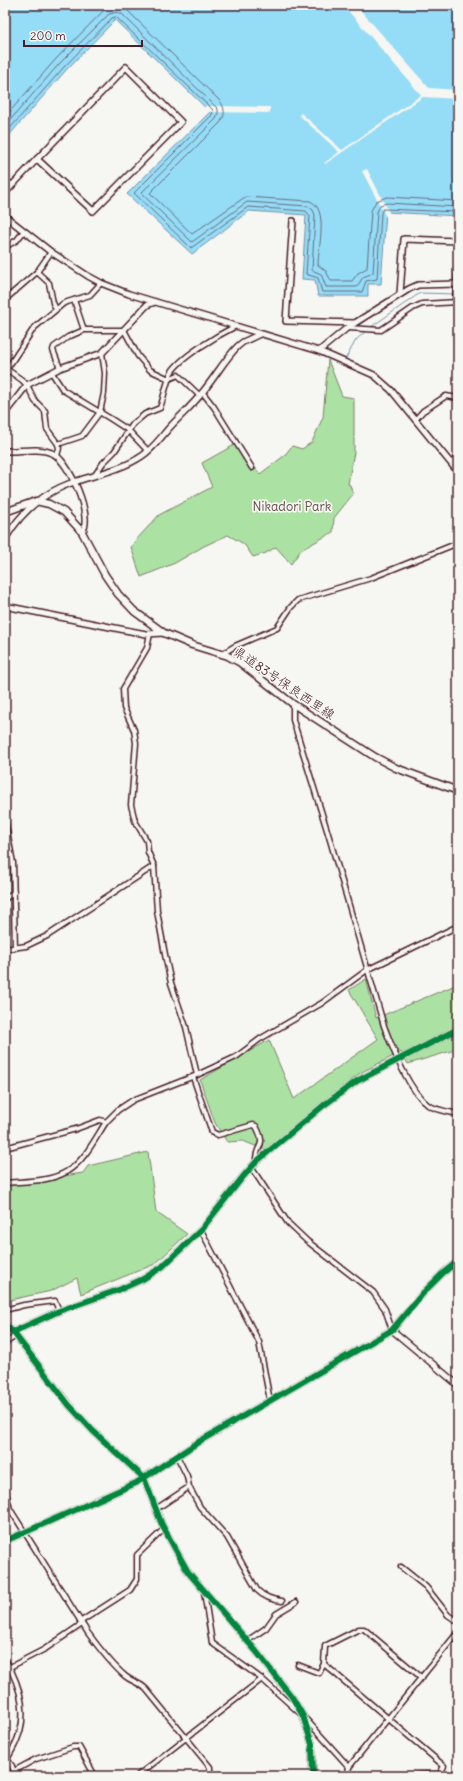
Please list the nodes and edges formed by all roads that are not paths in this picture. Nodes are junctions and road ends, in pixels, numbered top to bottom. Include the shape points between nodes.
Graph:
1 (37, 159) junction
2 (5, 179) edge
3 (12, 185) junction
4 (5, 193) edge
5 (5, 216) edge
6 (293, 221) dead end
7 (24, 231) junction
8 (458, 241) edge
9 (5, 247) edge
10 (51, 252) junction
11 (458, 265) edge
12 (37, 272) junction
13 (101, 283) junction
14 (457, 285) edge
15 (400, 294) junction
16 (7, 296) edge
17 (74, 300) junction
18 (155, 302) junction
19 (457, 302) edge
20 (5, 303) edge
21 (56, 309) junction
22 (236, 326) junction
23 (356, 326) junction
24 (84, 330) junction
25 (124, 330) junction
26 (260, 334) junction
27 (319, 352) junction
28 (102, 354) junction
29 (60, 368) junction
30 (6, 370) edge
31 (52, 373) junction
32 (169, 379) junction
33 (27, 385) junction
34 (202, 394) junction
35 (458, 398) edge
36 (100, 412) junction
37 (5, 413) edge
38 (415, 420) junction
39 (128, 430) junction
40 (58, 444) junction
41 (148, 451) junction
42 (5, 452) edge
43 (57, 456) junction
44 (458, 457) edge
45 (451, 463) junction
46 (252, 468) dead end
47 (458, 472) edge
48 (95, 476) junction
49 (75, 481) junction
50 (36, 501) junction
51 (5, 512) edge
52 (82, 532) junction
53 (5, 539) edge
54 (458, 543) edge
55 (5, 606) edge
56 (164, 633) junction
57 (150, 634) junction
58 (222, 654) junction
59 (293, 704) junction
60 (458, 792) edge
61 (5, 820) edge
62 (154, 866) junction
63 (14, 892) junction
64 (5, 899) edge
65 (458, 926) edge
66 (15, 948) junction
67 (5, 949) edge
68 (367, 970) junction
69 (458, 1029) edge
70 (399, 1060) junction
71 (196, 1076) junction
72 (458, 1114) edge
73 (106, 1122) junction
74 (5, 1148) edge
75 (256, 1162) junction
76 (251, 1167) junction
77 (5, 1183) edge
78 (201, 1230) junction
79 (458, 1262) edge
80 (5, 1310) edge
81 (59, 1311) junction
82 (5, 1325) edge
83 (392, 1330) junction
84 (14, 1334) junction
85 (5, 1343) edge
86 (458, 1385) edge
87 (270, 1401) junction
88 (177, 1456) junction
89 (144, 1478) junction
90 (189, 1487) junction
91 (5, 1490) edge
92 (156, 1509) junction
93 (164, 1529) junction
94 (25, 1532) junction
95 (5, 1541) edge
96 (401, 1567) dead end
97 (204, 1592) junction
98 (282, 1601) dead end
99 (296, 1602) dead end
100 (458, 1622) edge
101 (81, 1623) junction
102 (458, 1632) edge
103 (247, 1641) junction
104 (5, 1659) edge
105 (324, 1664) junction
106 (298, 1665) dead end
107 (10, 1667) junction
108 (422, 1678) junction
109 (262, 1679) junction
110 (303, 1716) junction
111 (389, 1718) junction
112 (186, 1738) junction
113 (6, 1761) edge
114 (349, 1766) junction
115 (15, 1774) edge
116 (440, 1774) junction
117 (95, 1776) edge
118 (137, 1776) edge
119 (210, 1776) edge
120 (313, 1776) edge
121 (347, 1776) edge
122 (404, 1776) edge
123 (447, 1776) edge

1 - 1 street via 126,67 181,122 93,211
1 - 3 street
2 - 3 street
3 - 4 street
5 - 7 street
6 - 23 street via 286,321
7 - 9 street via 17,240
7 - 10 street
8 - 15 street via 404,239
10 - 12 street
10 - 13 street
11 - 14 street
12 - 16 street
12 - 21 street via 49,283
13 - 17 street via 90,295
13 - 18 street
14 - 15 street via 418,285
14 - 19 street
15 - 23 street
16 - 20 street
17 - 21 street
17 - 24 street
18 - 22 street
18 - 25 street via 147,305
19 - 23 street via 422,304 381,330
21 - 30 street via 34,328
22 - 26 street
22 - 32 street via 180,363
23 - 27 street via 347,328
24 - 25 street
24 - 29 street via 76,332 54,347
25 - 28 street
25 - 32 street via 138,356 150,370
26 - 27 street
26 - 34 street via 243,342 234,350
27 - 38 street via 382,381
28 - 29 street
28 - 36 street via 105,368
29 - 31 street
30 - 33 street
31 - 33 street
31 - 36 street via 63,390
32 - 34 street via 178,375
32 - 39 street via 160,408 140,417
33 - 37 street
33 - 40 street via 35,401 45,411 47,429
34 - 41 street
34 - 46 street via 214,407
35 - 38 street via 446,396 423,411
36 - 39 street
36 - 40 street via 82,436
38 - 45 street
39 - 41 street
39 - 48 street
40 - 43 street
41 - 48 street via 124,465
42 - 43 street via 45,451
43 - 49 street
44 - 45 street
45 - 47 street
48 - 49 street
49 - 50 street
49 - 52 street via 85,517
50 - 51 main road
50 - 52 main road, 県道83号保良西里線 via 64,512
50 - 53 street via 15,522
52 - 56 main road, 県道83号保良西里線 via 118,594
54 - 58 street via 371,578 298,600 277,628
55 - 57 street
56 - 57 street
56 - 58 main road, 県道83号保良西里線 via 180,641
57 - 62 street via 147,648 123,689 123,697 124,708 134,730 136,743 131,798 133,815 147,841 148,852
58 - 59 main road, 県道83号保良西里線 via 239,662
59 - 60 main road, 県道83号保良西里線 via 392,766
59 - 68 street via 293,720
61 - 63 street via 13,864
62 - 66 street via 47,936
62 - 71 street via 157,911 166,960
63 - 64 street
63 - 66 street
65 - 68 street
66 - 67 street
68 - 70 street via 384,1026
68 - 71 street via 310,1011 231,1059
69 - 70 street
70 - 72 street via 410,1084 428,1105
70 - 75 street via 357,1082 324,1105
71 - 73 street via 133,1100
71 - 75 street via 212,1132 218,1135 256,1126 262,1143 256,1154
73 - 74 street via 100,1120
73 - 77 street via 85,1155 66,1172 48,1178
75 - 76 street
76 - 78 street
76 - 83 street via 288,1223 307,1241 373,1292 385,1309
78 - 81 street via 162,1267 143,1279
78 - 87 street via 260,1342
79 - 83 street via 424,1292
80 - 81 street via 55,1301
81 - 84 street
82 - 84 street
83 - 86 street
83 - 87 street
84 - 85 street
84 - 89 street via 69,1405
87 - 88 street
88 - 89 street
88 - 90 street
89 - 92 street
89 - 94 street
90 - 92 street
90 - 98 street via 200,1507 227,1537 261,1595
91 - 94 street via 10,1509
92 - 93 street
93 - 97 street via 188,1572
93 - 101 street via 139,1551 136,1558 137,1579 130,1590
94 - 95 street
94 - 101 street
96 - 100 street via 426,1587 448,1615
97 - 103 street
97 - 109 street via 212,1643
99 - 103 street via 276,1614 266,1628
101 - 107 street via 45,1649
101 - 112 street via 98,1647 124,1675 139,1682 146,1689
102 - 108 street
103 - 110 street via 287,1691
104 - 107 street
105 - 106 street via 319,1673
105 - 108 street via 325,1646 364,1629
105 - 111 street
107 - 113 street via 20,1693 22,1721 17,1741
108 - 111 street
109 - 110 street
109 - 112 street
110 - 114 street
110 - 120 street via 312,1744
111 - 114 street
111 - 116 street via 444,1766
112 - 118 street
112 - 119 street via 210,1767
113 - 115 street
114 - 121 street
115 - 117 street via 36,1759 79,1747
116 - 122 street
116 - 123 street

